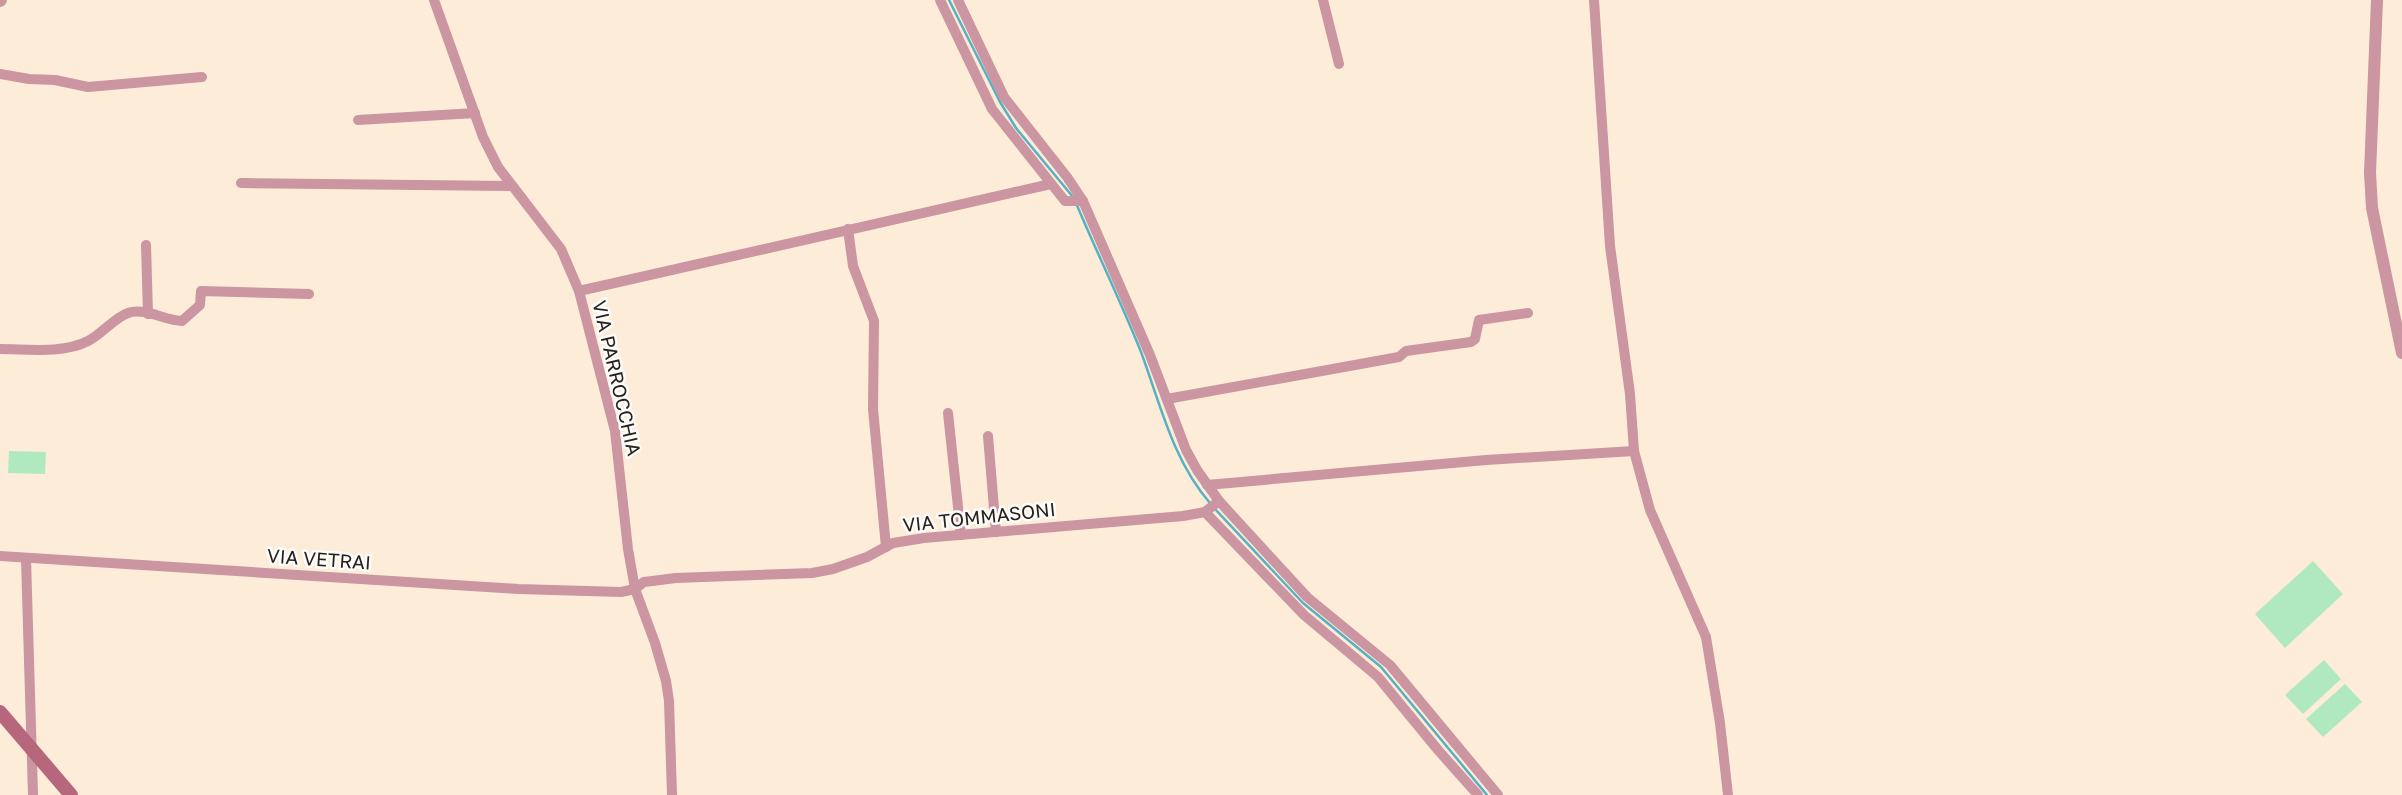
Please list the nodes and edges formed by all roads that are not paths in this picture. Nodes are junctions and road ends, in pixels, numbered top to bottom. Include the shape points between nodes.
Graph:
1 (433, 0) edge
2 (940, 0) edge
3 (958, 0) edge
4 (1323, 0) edge
5 (1594, 0) edge
6 (2377, 0) edge
7 (1339, 64) dead end
8 (0, 74) edge
9 (202, 77) dead end
10 (475, 113) junction
11 (358, 120) dead end
12 (241, 183) dead end
13 (1051, 184) junction
14 (511, 186) junction
15 (1077, 201) junction
16 (848, 229) junction
17 (146, 245) dead end
18 (579, 291) junction
19 (309, 294) dead end
20 (1528, 313) dead end
21 (148, 314) junction
22 (0, 349) edge
23 (2402, 354) edge
24 (1167, 399) junction
25 (948, 413) dead end
26 (988, 436) dead end
27 (1634, 451) junction
28 (1207, 485) junction
29 (1212, 507) junction
30 (996, 532) junction
31 (961, 535) junction
32 (886, 547) junction
33 (0, 556) edge
34 (26, 559) junction
35 (635, 589) junction
36 (0, 712) edge
37 (31, 750) junction
38 (1479, 785) edge
39 (33, 795) edge
40 (71, 795) edge
41 (672, 795) edge
42 (1498, 795) edge
43 (1728, 795) edge

1 - 10 street, VIA PARROCCHIA
2 - 13 street via 992,109
3 - 15 street via 1004,97 1067,177
4 - 7 street
5 - 27 street via 1610,246
6 - 23 street via 2372,208
8 - 9 street via 88,87
10 - 11 street
10 - 14 street, VIA PARROCCHIA
12 - 14 street
13 - 15 street via 1065,201
13 - 16 street
14 - 18 street, VIA PARROCCHIA via 561,249
15 - 24 street
16 - 18 street
16 - 32 street via 853,266 874,321 873,409
17 - 21 street
18 - 35 street, VIA PARROCCHIA via 615,431
19 - 21 street via 201,291 200,305 183,321
20 - 24 street via 1479,320 1471,342
21 - 22 street via 129,313 97,336 71,347
24 - 28 street via 1186,450
25 - 31 street
26 - 30 street
27 - 28 street
27 - 43 street via 1650,510 1706,637
28 - 29 street
29 - 30 street, VIA TOMMASONI
29 - 38 street via 1296,607 1378,677 1438,750
29 - 38 street via 1307,597 1390,665
30 - 31 street, VIA TOMMASONI
31 - 32 street, VIA TOMMASONI
32 - 35 street, VIA TOMMASONI via 812,573 676,578 644,582
33 - 34 street, VIA VETRAI
34 - 35 street, VIA VETRAI via 518,589
34 - 37 street
35 - 41 street, VIA PARROCCHIA via 666,681
36 - 37 main road
37 - 39 street
37 - 40 main road
38 - 42 street

